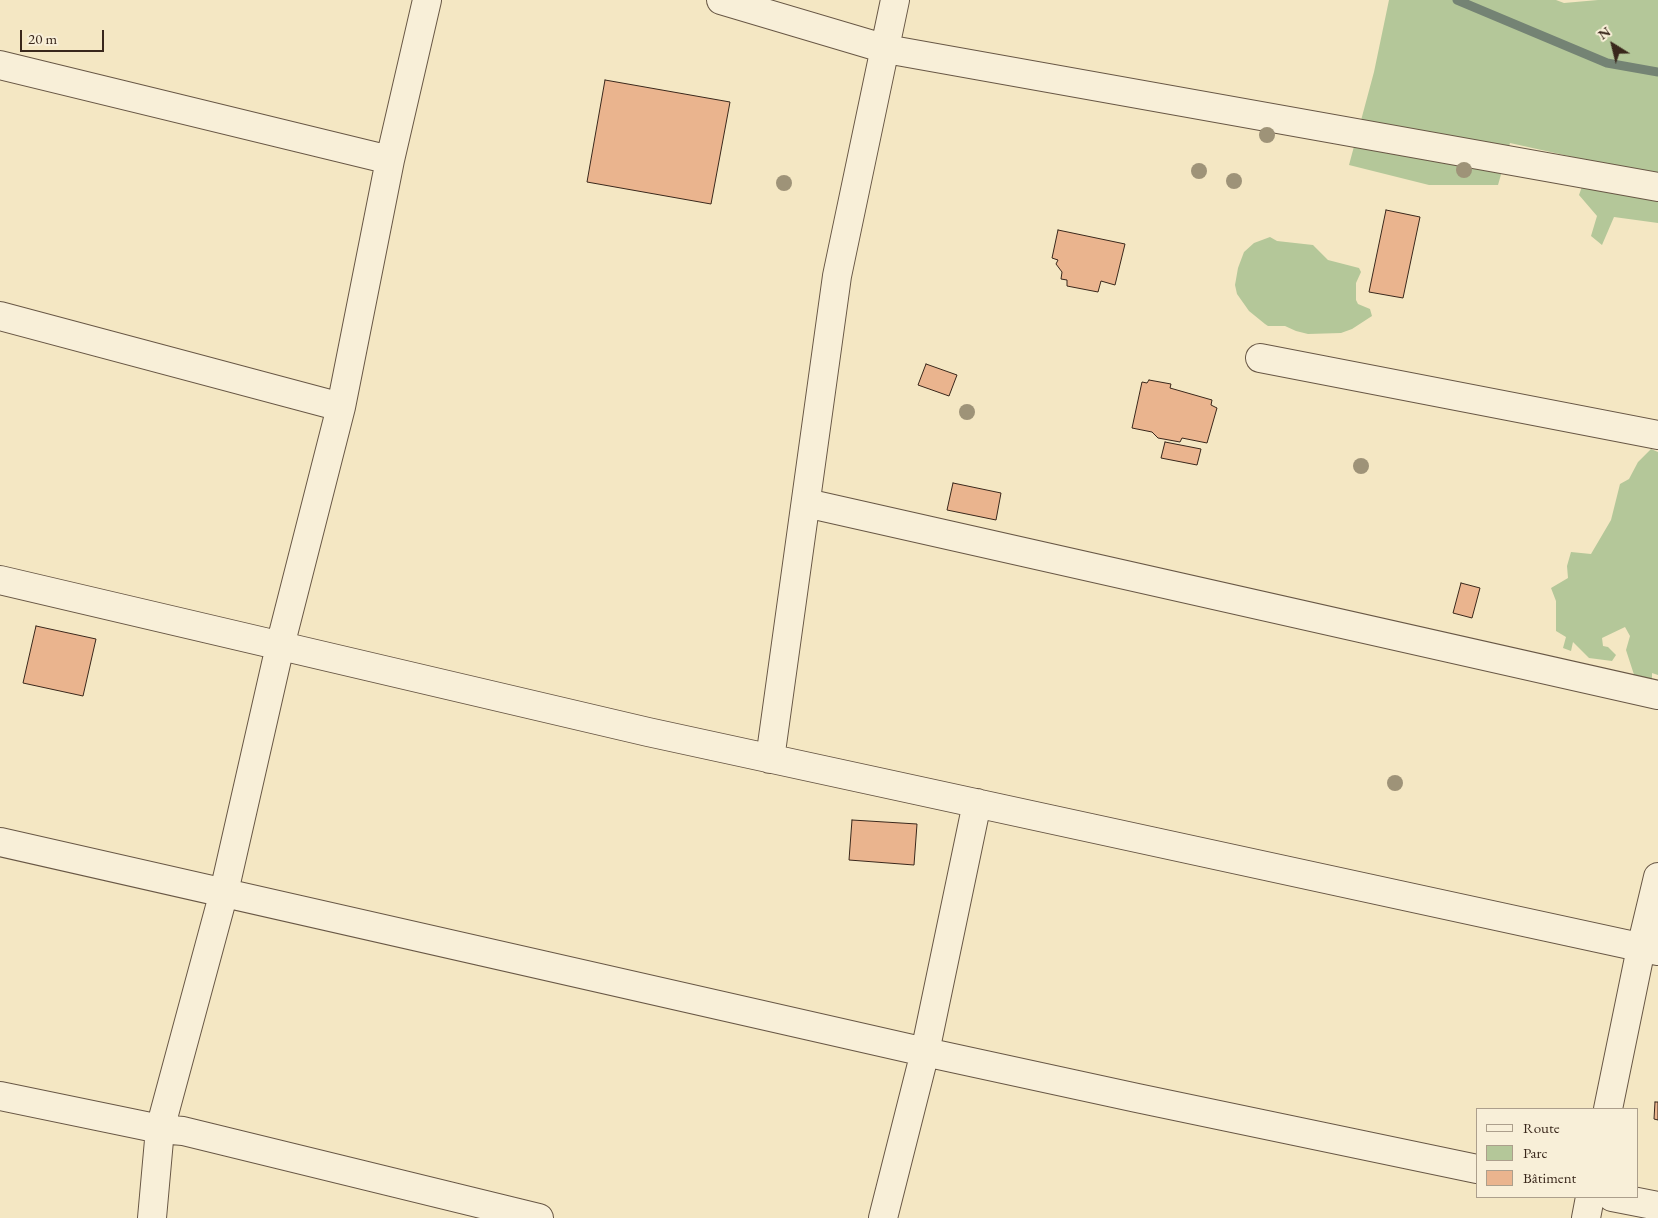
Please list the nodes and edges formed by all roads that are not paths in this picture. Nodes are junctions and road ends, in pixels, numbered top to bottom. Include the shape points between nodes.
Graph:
1 (427, 0) edge
2 (721, 0) edge
3 (895, 0) edge
4 (886, 49) junction
5 (0, 65) edge
6 (390, 160) junction
7 (1658, 187) edge
8 (0, 316) edge
9 (1260, 358) dead end
10 (341, 407) junction
11 (1658, 435) edge
12 (806, 503) junction
13 (0, 580) edge
14 (280, 646) junction
15 (1658, 695) edge
16 (770, 759) junction
17 (978, 803) junction
18 (0, 842) edge
19 (1658, 877) edge
20 (224, 892) junction
21 (1650, 950) edge
22 (925, 1052) junction
23 (0, 1096) edge
24 (1608, 1108) edge
25 (160, 1129) junction
26 (1476, 1169) edge
27 (1590, 1198) edge
28 (1617, 1198) edge
29 (1658, 1206) edge
30 (152, 1218) edge
31 (539, 1218) edge
32 (883, 1218) edge
33 (1586, 1218) edge

1 - 6 street
2 - 4 street
3 - 4 street
4 - 7 street
4 - 12 street via 837,276
5 - 6 street
6 - 10 street
8 - 10 street
9 - 11 street
10 - 14 street
12 - 15 street
12 - 16 street
13 - 14 street
14 - 16 street
14 - 20 street
16 - 17 street
17 - 21 street
17 - 22 street
18 - 20 street
19 - 21 street
20 - 22 street
20 - 25 street
21 - 24 street
22 - 26 street
22 - 32 street
23 - 25 street
25 - 30 street
25 - 31 street via 183,1131
27 - 33 street
28 - 29 street

